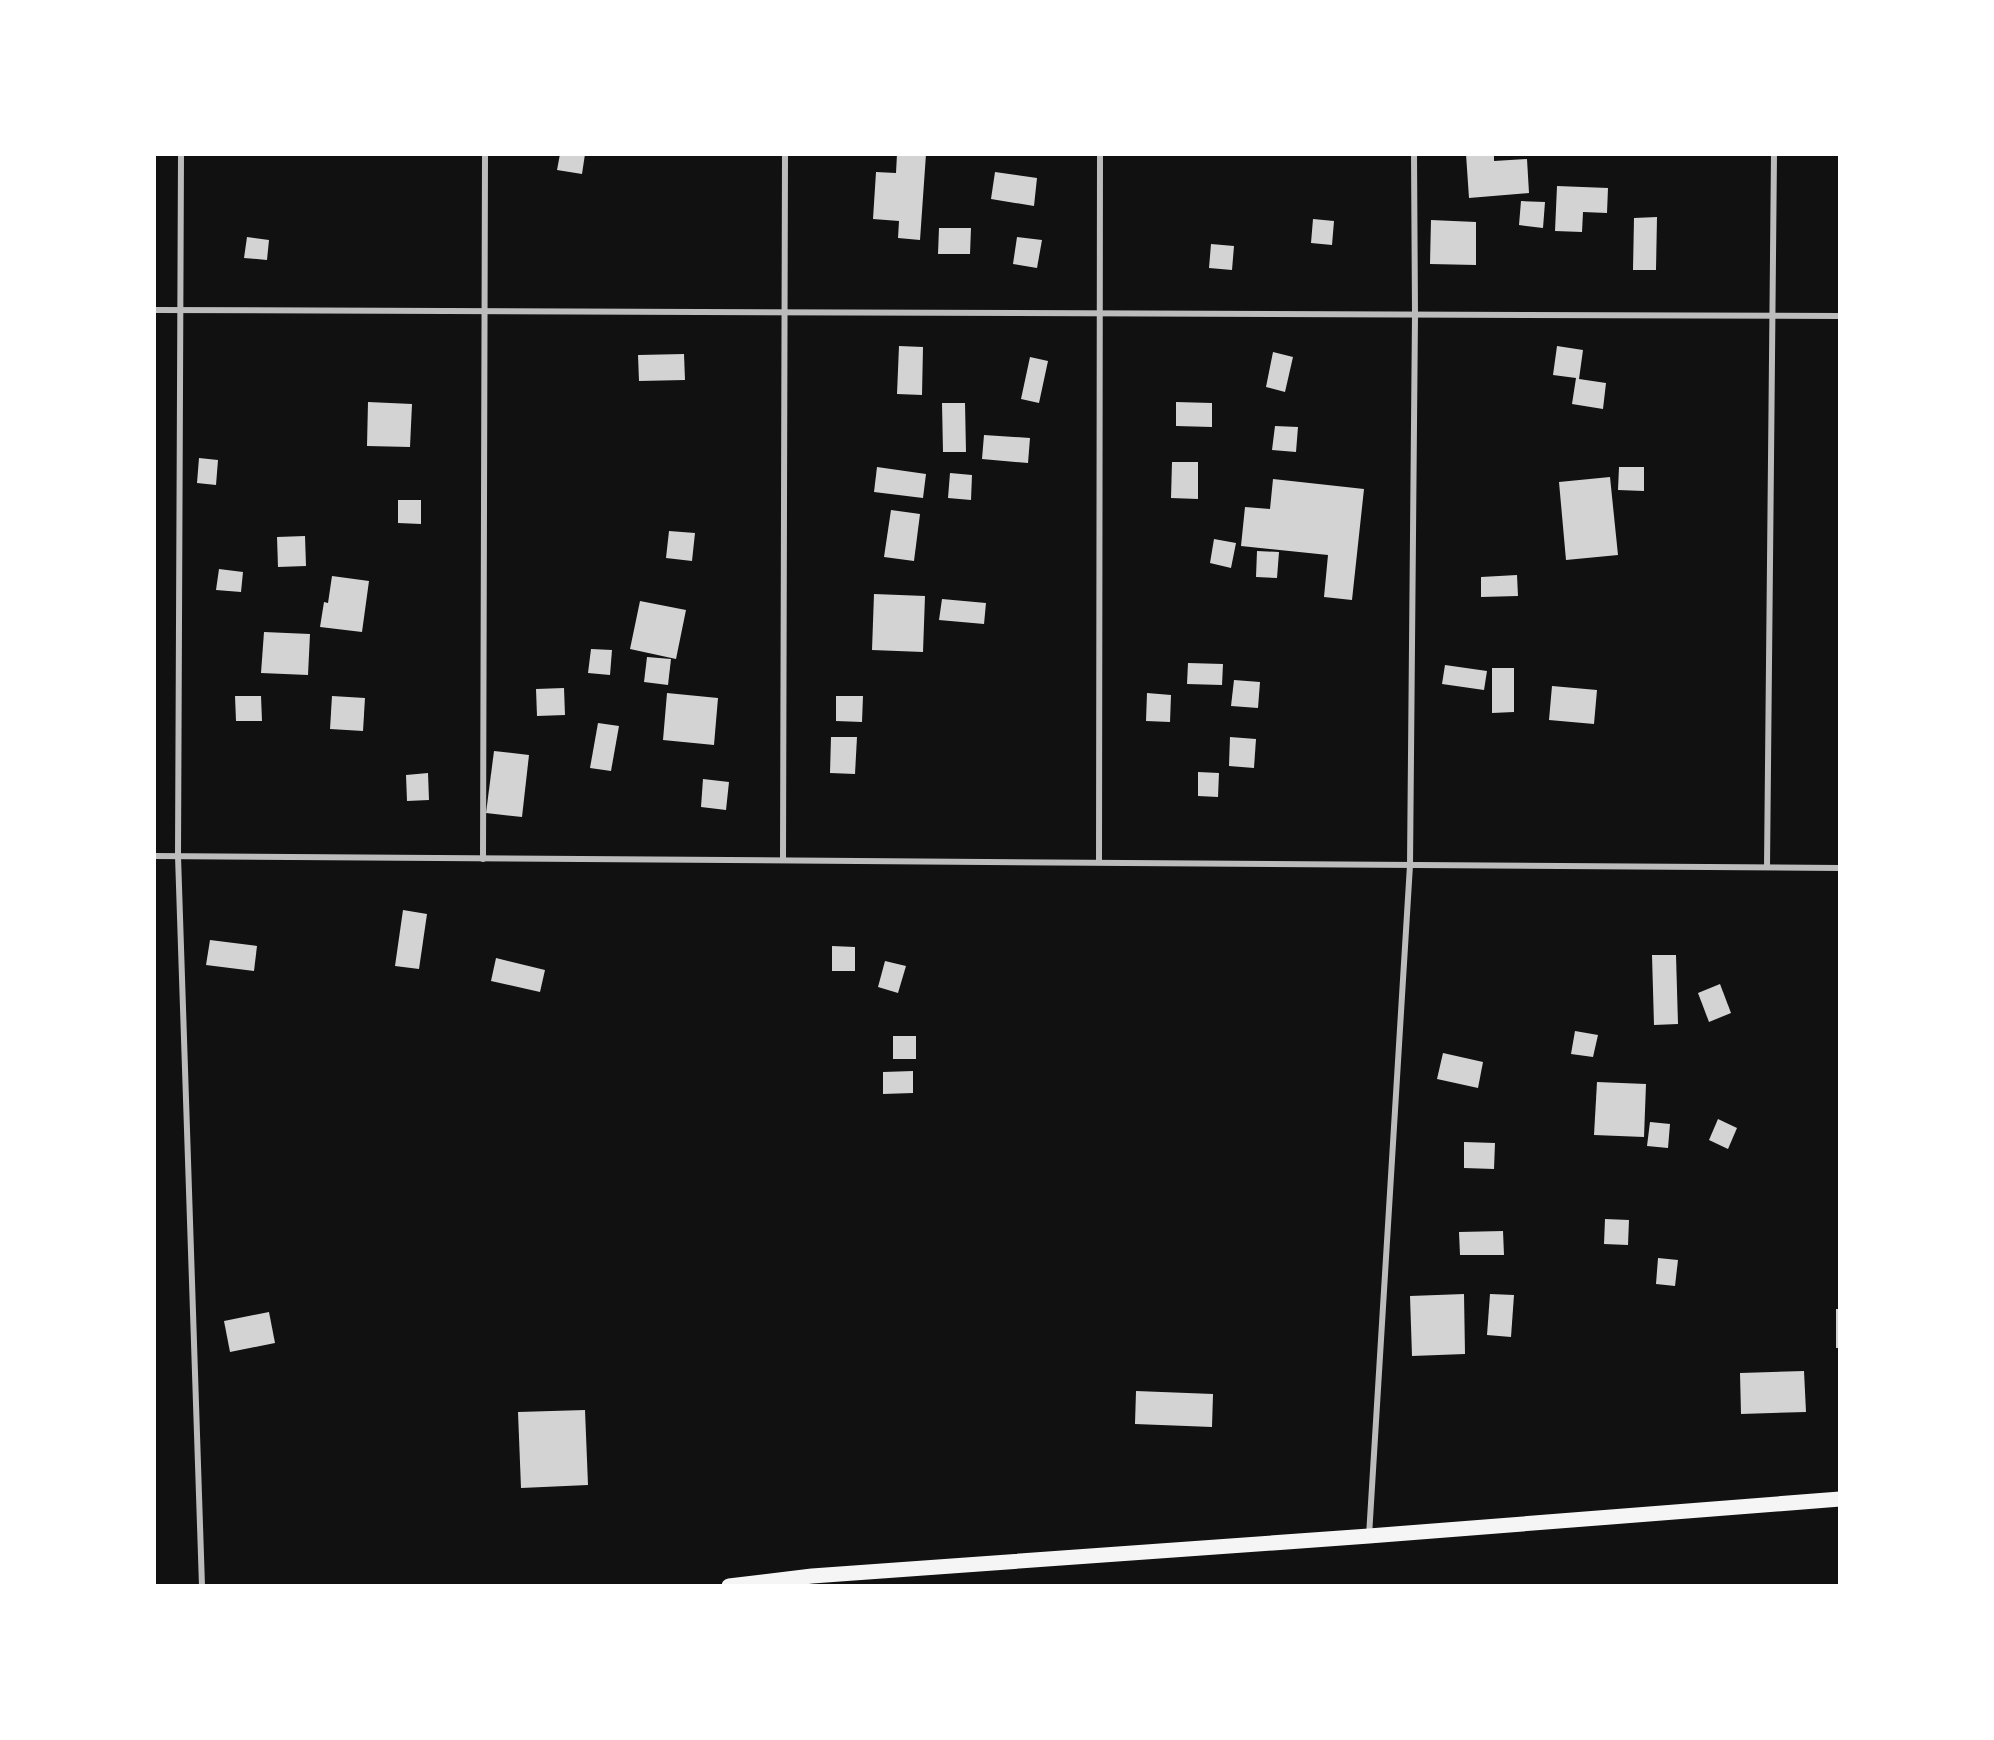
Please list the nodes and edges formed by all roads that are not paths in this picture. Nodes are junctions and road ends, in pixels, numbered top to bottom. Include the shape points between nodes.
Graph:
1 (181, 154) edge
2 (484, 154) edge
3 (785, 154) edge
4 (1100, 154) edge
5 (1414, 154) edge
6 (1774, 154) edge
7 (154, 310) edge
8 (180, 310) junction
9 (485, 311) junction
10 (785, 312) junction
11 (1100, 314) junction
12 (1415, 315) junction
13 (1774, 316) junction
14 (1839, 316) edge
15 (154, 856) edge
16 (178, 856) junction
17 (483, 859) junction
18 (783, 859) junction
19 (1099, 862) junction
20 (1410, 865) junction
21 (1767, 867) junction
22 (1839, 867) edge
23 (1839, 1498) edge
24 (1369, 1536) junction
25 (202, 1586) edge
26 (729, 1586) edge

1 - 8 street
2 - 9 street
3 - 10 street
4 - 11 street
5 - 12 street
6 - 13 street
7 - 8 street
8 - 9 street
8 - 16 street
9 - 10 street
9 - 17 street
10 - 11 street
10 - 18 street
11 - 12 street
11 - 19 street
12 - 13 street
12 - 20 street
13 - 14 street
13 - 21 street
15 - 16 street
16 - 17 street
16 - 25 street
17 - 18 street
18 - 19 street
19 - 20 street
20 - 21 street
20 - 24 street
21 - 22 street
23 - 24 main road
24 - 26 main road via 812,1576

